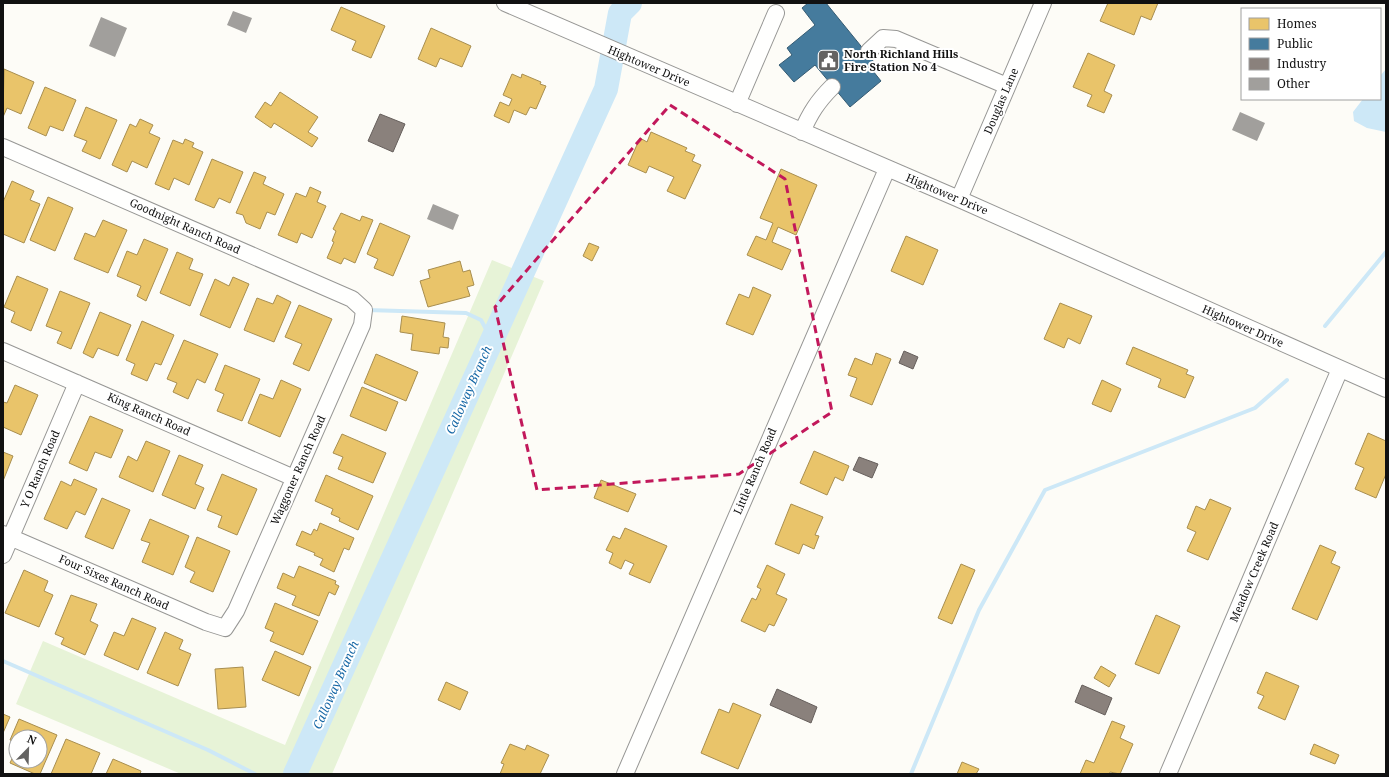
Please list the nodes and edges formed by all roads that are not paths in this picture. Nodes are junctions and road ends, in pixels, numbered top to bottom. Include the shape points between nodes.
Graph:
1 (505, 3) edge
2 (1043, 3) edge
3 (776, 13) dead end
4 (869, 51) dead end
5 (1008, 86) junction
6 (832, 87) dead end
7 (737, 104) junction
8 (802, 132) junction
9 (3, 147) edge
10 (887, 168) junction
11 (959, 199) junction
12 (364, 310) joint
13 (3, 351) edge
14 (1340, 369) junction
15 (77, 383) junction
16 (1386, 390) edge
17 (294, 478) junction
18 (7, 536) edge
19 (3, 555) edge
20 (225, 628) joint
21 (625, 774) edge
22 (1168, 774) edge

1 - 7 street, Hightower Drive
2 - 5 street, Douglas Lane
3 - 7 street
4 - 5 street via 883,38 896,38
5 - 11 street, Douglas Lane
6 - 8 street via 809,114
7 - 8 street, Hightower Drive
8 - 10 street, Hightower Drive
9 - 12 street, Goodnight Ranch Road via 352,299
10 - 11 street, Hightower Drive
10 - 21 street, Little Ranch Road
11 - 14 street, Hightower Drive
12 - 17 street, Waggoner Ranch Road via 362,325
13 - 15 street, King Ranch Road
14 - 16 street, Hightower Drive
14 - 22 street, Meadow Creek Road
15 - 17 street, King Ranch Road
15 - 18 street, Y O Ranch Road
17 - 20 street, Waggoner Ranch Road via 236,611
18 - 19 street, Y O Ranch Road
18 - 20 street, Four Sixes Ranch Road

